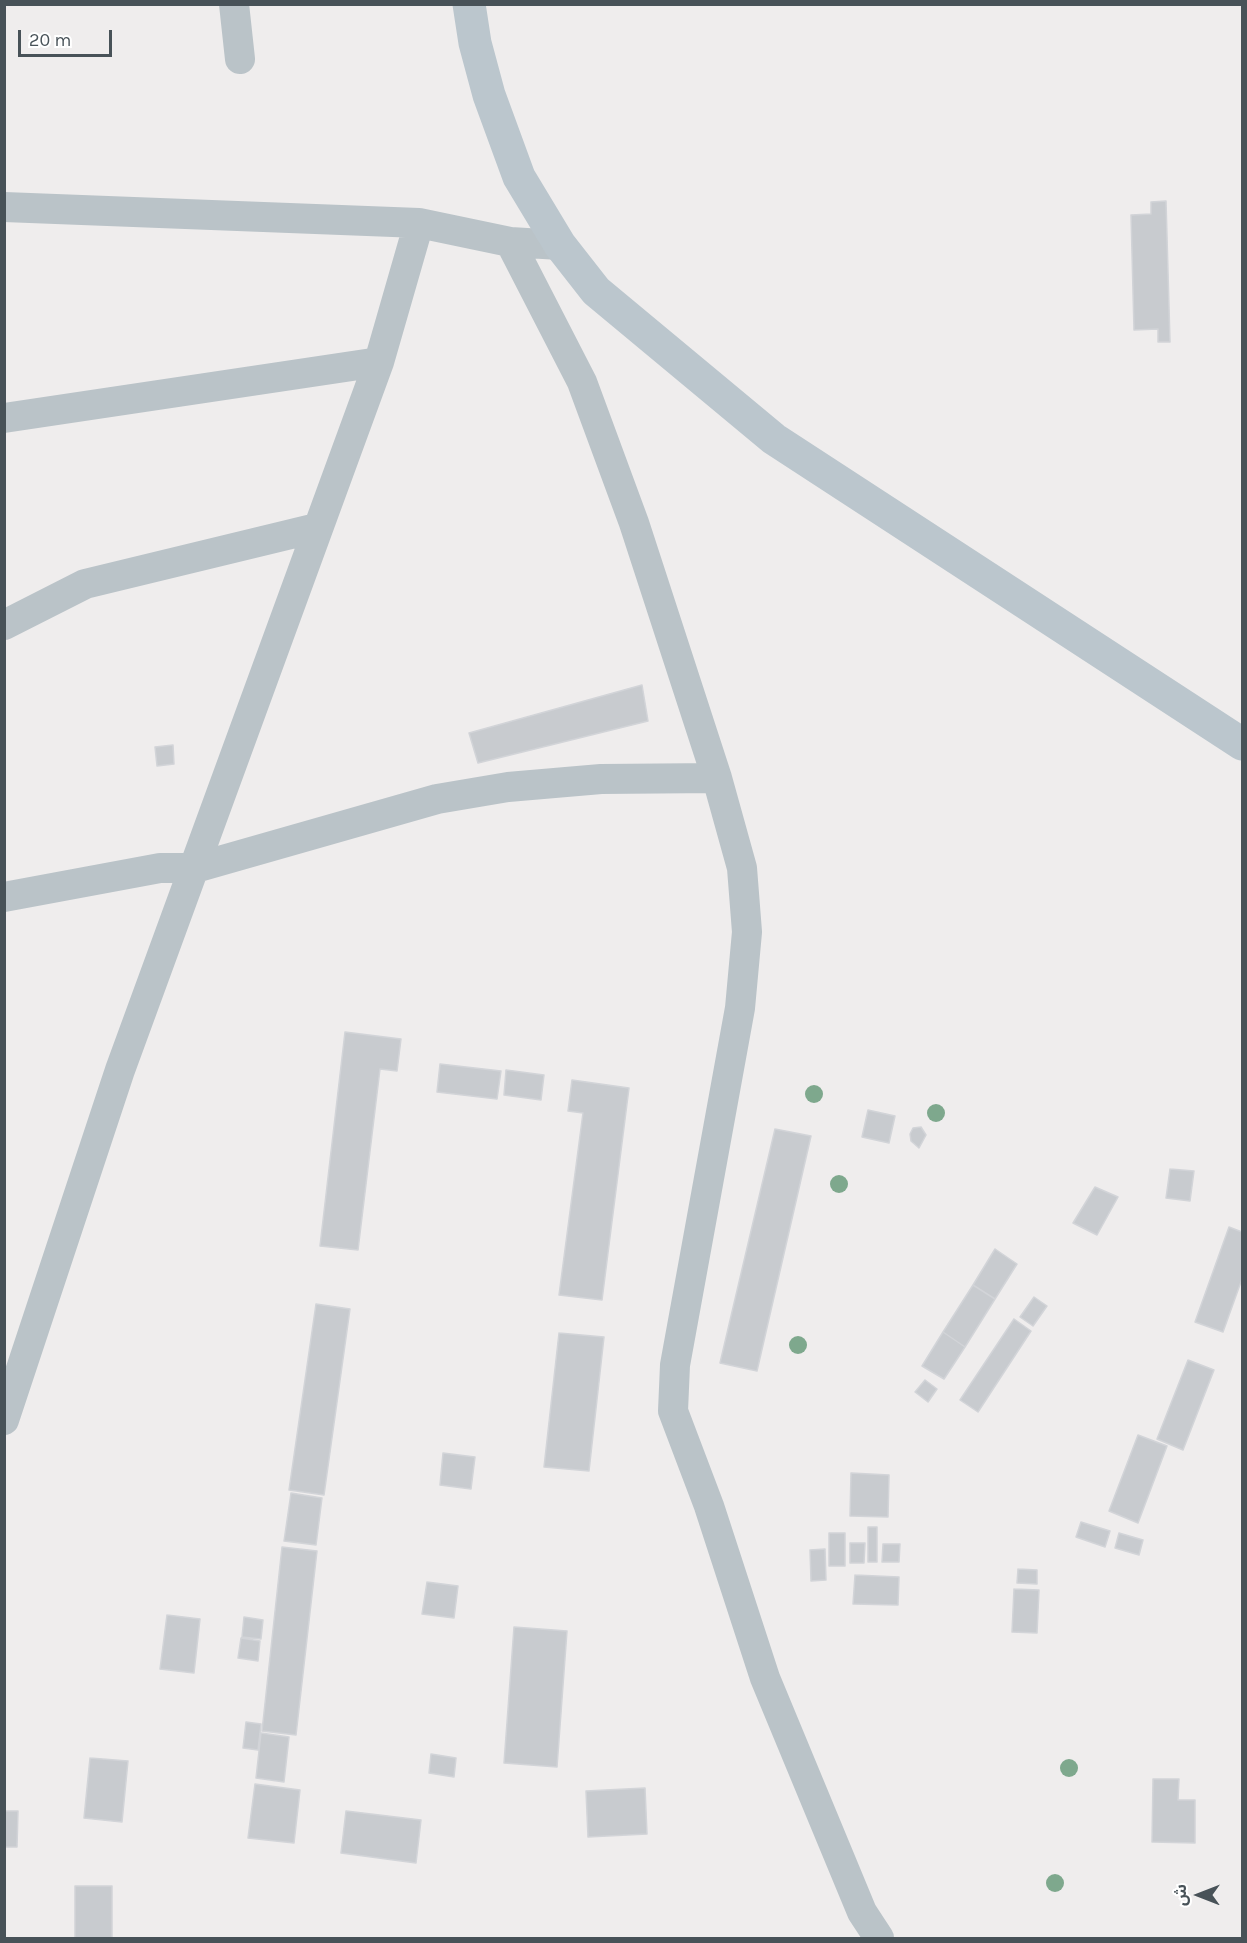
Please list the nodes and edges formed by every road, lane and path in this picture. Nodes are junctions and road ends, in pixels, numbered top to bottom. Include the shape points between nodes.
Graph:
1 (234, 4) edge
2 (469, 4) edge
3 (240, 59) dead end
4 (4, 207) edge
5 (419, 223) junction
6 (510, 242) junction
7 (560, 245) junction
8 (379, 362) junction
9 (4, 418) edge
10 (316, 528) junction
11 (4, 625) edge
12 (1242, 744) edge
13 (717, 778) junction
14 (195, 868) junction
15 (4, 897) edge
16 (17, 1346) edge
17 (4, 1420) edge
18 (879, 1938) edge

1 - 3 street
2 - 7 street via 489,95 519,177
4 - 5 street
5 - 6 street
5 - 8 street
6 - 7 street
6 - 13 street via 582,382 634,523
7 - 12 street via 597,291 774,439
8 - 9 street
8 - 10 street
10 - 11 street via 85,584
10 - 14 street
13 - 14 street via 601,779 437,799
13 - 18 street via 742,868 747,932 740,1008 675,1365 673,1411 709,1506 765,1678 862,1912
14 - 15 street via 160,868
14 - 16 street
16 - 17 street

